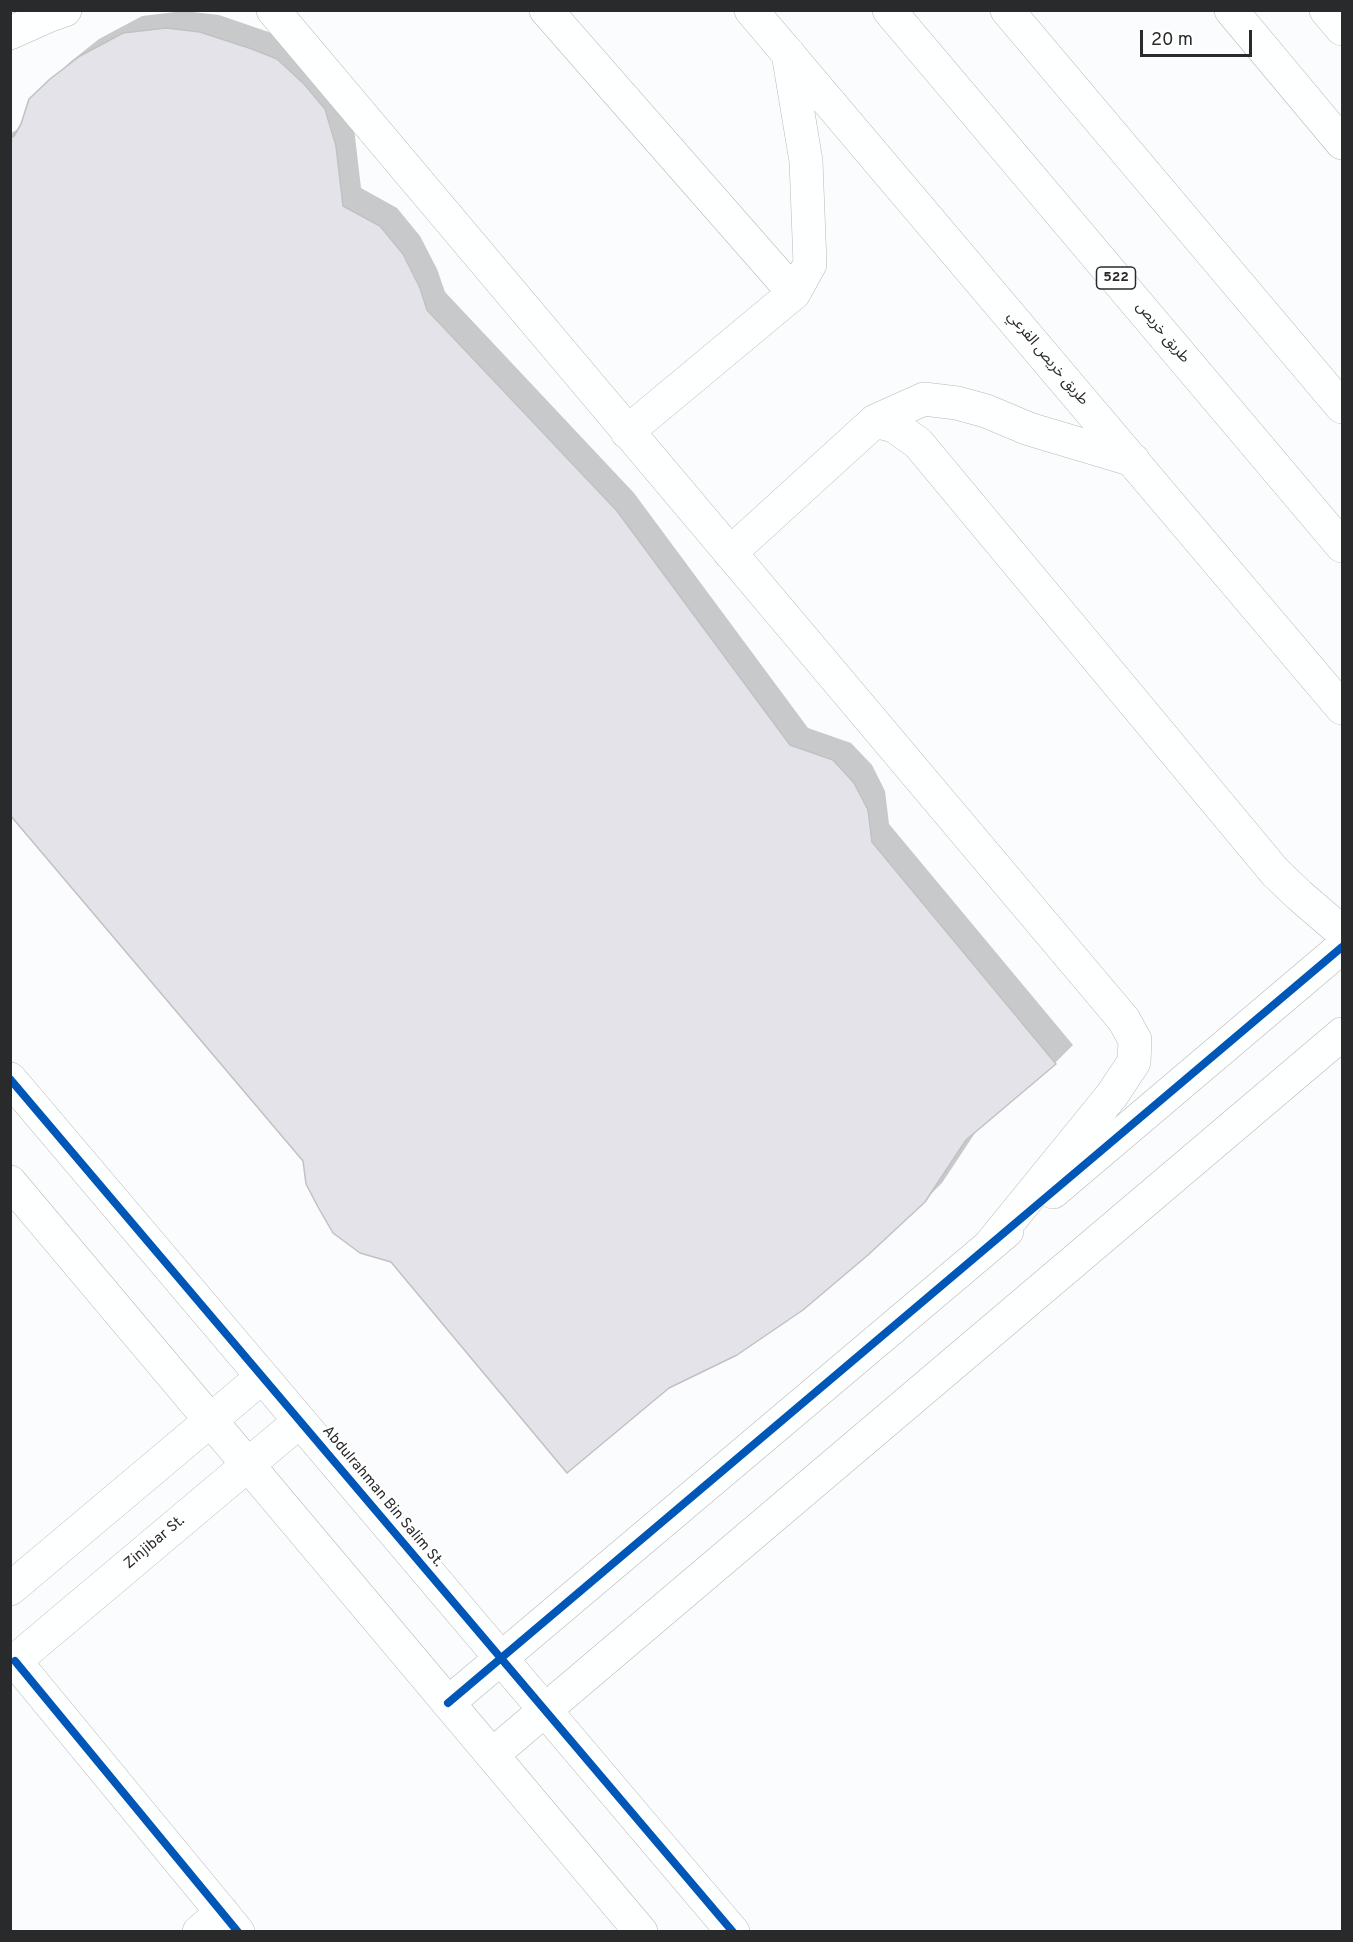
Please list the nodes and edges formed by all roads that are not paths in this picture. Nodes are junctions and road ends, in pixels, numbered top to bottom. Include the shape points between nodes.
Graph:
1 (65, 10) edge
2 (273, 10) edge
3 (546, 10) edge
4 (751, 10) edge
5 (889, 10) edge
6 (1007, 10) edge
7 (1231, 10) edge
8 (1326, 10) edge
9 (1342, 29) edge
10 (10, 33) edge
11 (788, 54) junction
12 (1342, 143) edge
13 (794, 293) junction
14 (1342, 407) edge
15 (875, 421) junction
16 (627, 432) junction
17 (1133, 460) junction
18 (1342, 546) edge
19 (730, 554) junction
20 (1342, 708) edge
21 (1342, 932) edge
22 (1342, 947) edge
23 (1342, 1034) edge
24 (10, 1079) edge
25 (13, 1191) edge
26 (990, 1245) junction
27 (262, 1377) junction
28 (211, 1420) junction
29 (300, 1421) junction
30 (248, 1465) junction
31 (10, 1589) edge
32 (501, 1658) junction
33 (13, 1663) edge
34 (448, 1703) junction
35 (545, 1710) junction
36 (492, 1755) junction
37 (220, 1925) edge
38 (641, 1932) edge
39 (733, 1932) edge

1 - 10 main road
2 - 16 main road
3 - 13 main road
4 - 11 main road, طريق خريص الفرعي
5 - 18 main road, طريق خريص / 522
6 - 14 main road
7 - 12 main road
8 - 9 main road
11 - 13 main road via 807,161 810,264
11 - 17 main road, طريق خريص الفرعي
13 - 16 main road
15 - 17 main road via 924,399 957,403
15 - 19 main road
15 - 21 main road via 894,426 918,443 1275,872
16 - 19 main road
17 - 20 main road, طريق خريص الفرعي
19 - 26 main road via 1124,1020 1135,1040 1134,1062 1112,1095
22 - 26 main road
23 - 35 main road
24 - 27 main road, Abdulrahman Bin Salim St.
25 - 28 main road
26 - 32 main road
27 - 28 main road
27 - 29 main road, Abdulrahman Bin Salim St.
28 - 30 main road
28 - 31 main road
29 - 30 main road, Zinjibar St.
29 - 32 main road, Abdulrahman Bin Salim St.
30 - 33 main road, Zinjibar St.
30 - 34 main road
32 - 34 main road
32 - 35 main road, Abdulrahman Bin Salim St.
33 - 37 main road
34 - 36 main road
35 - 36 main road
35 - 39 main road, Abdulrahman Bin Salim St.
36 - 38 main road

